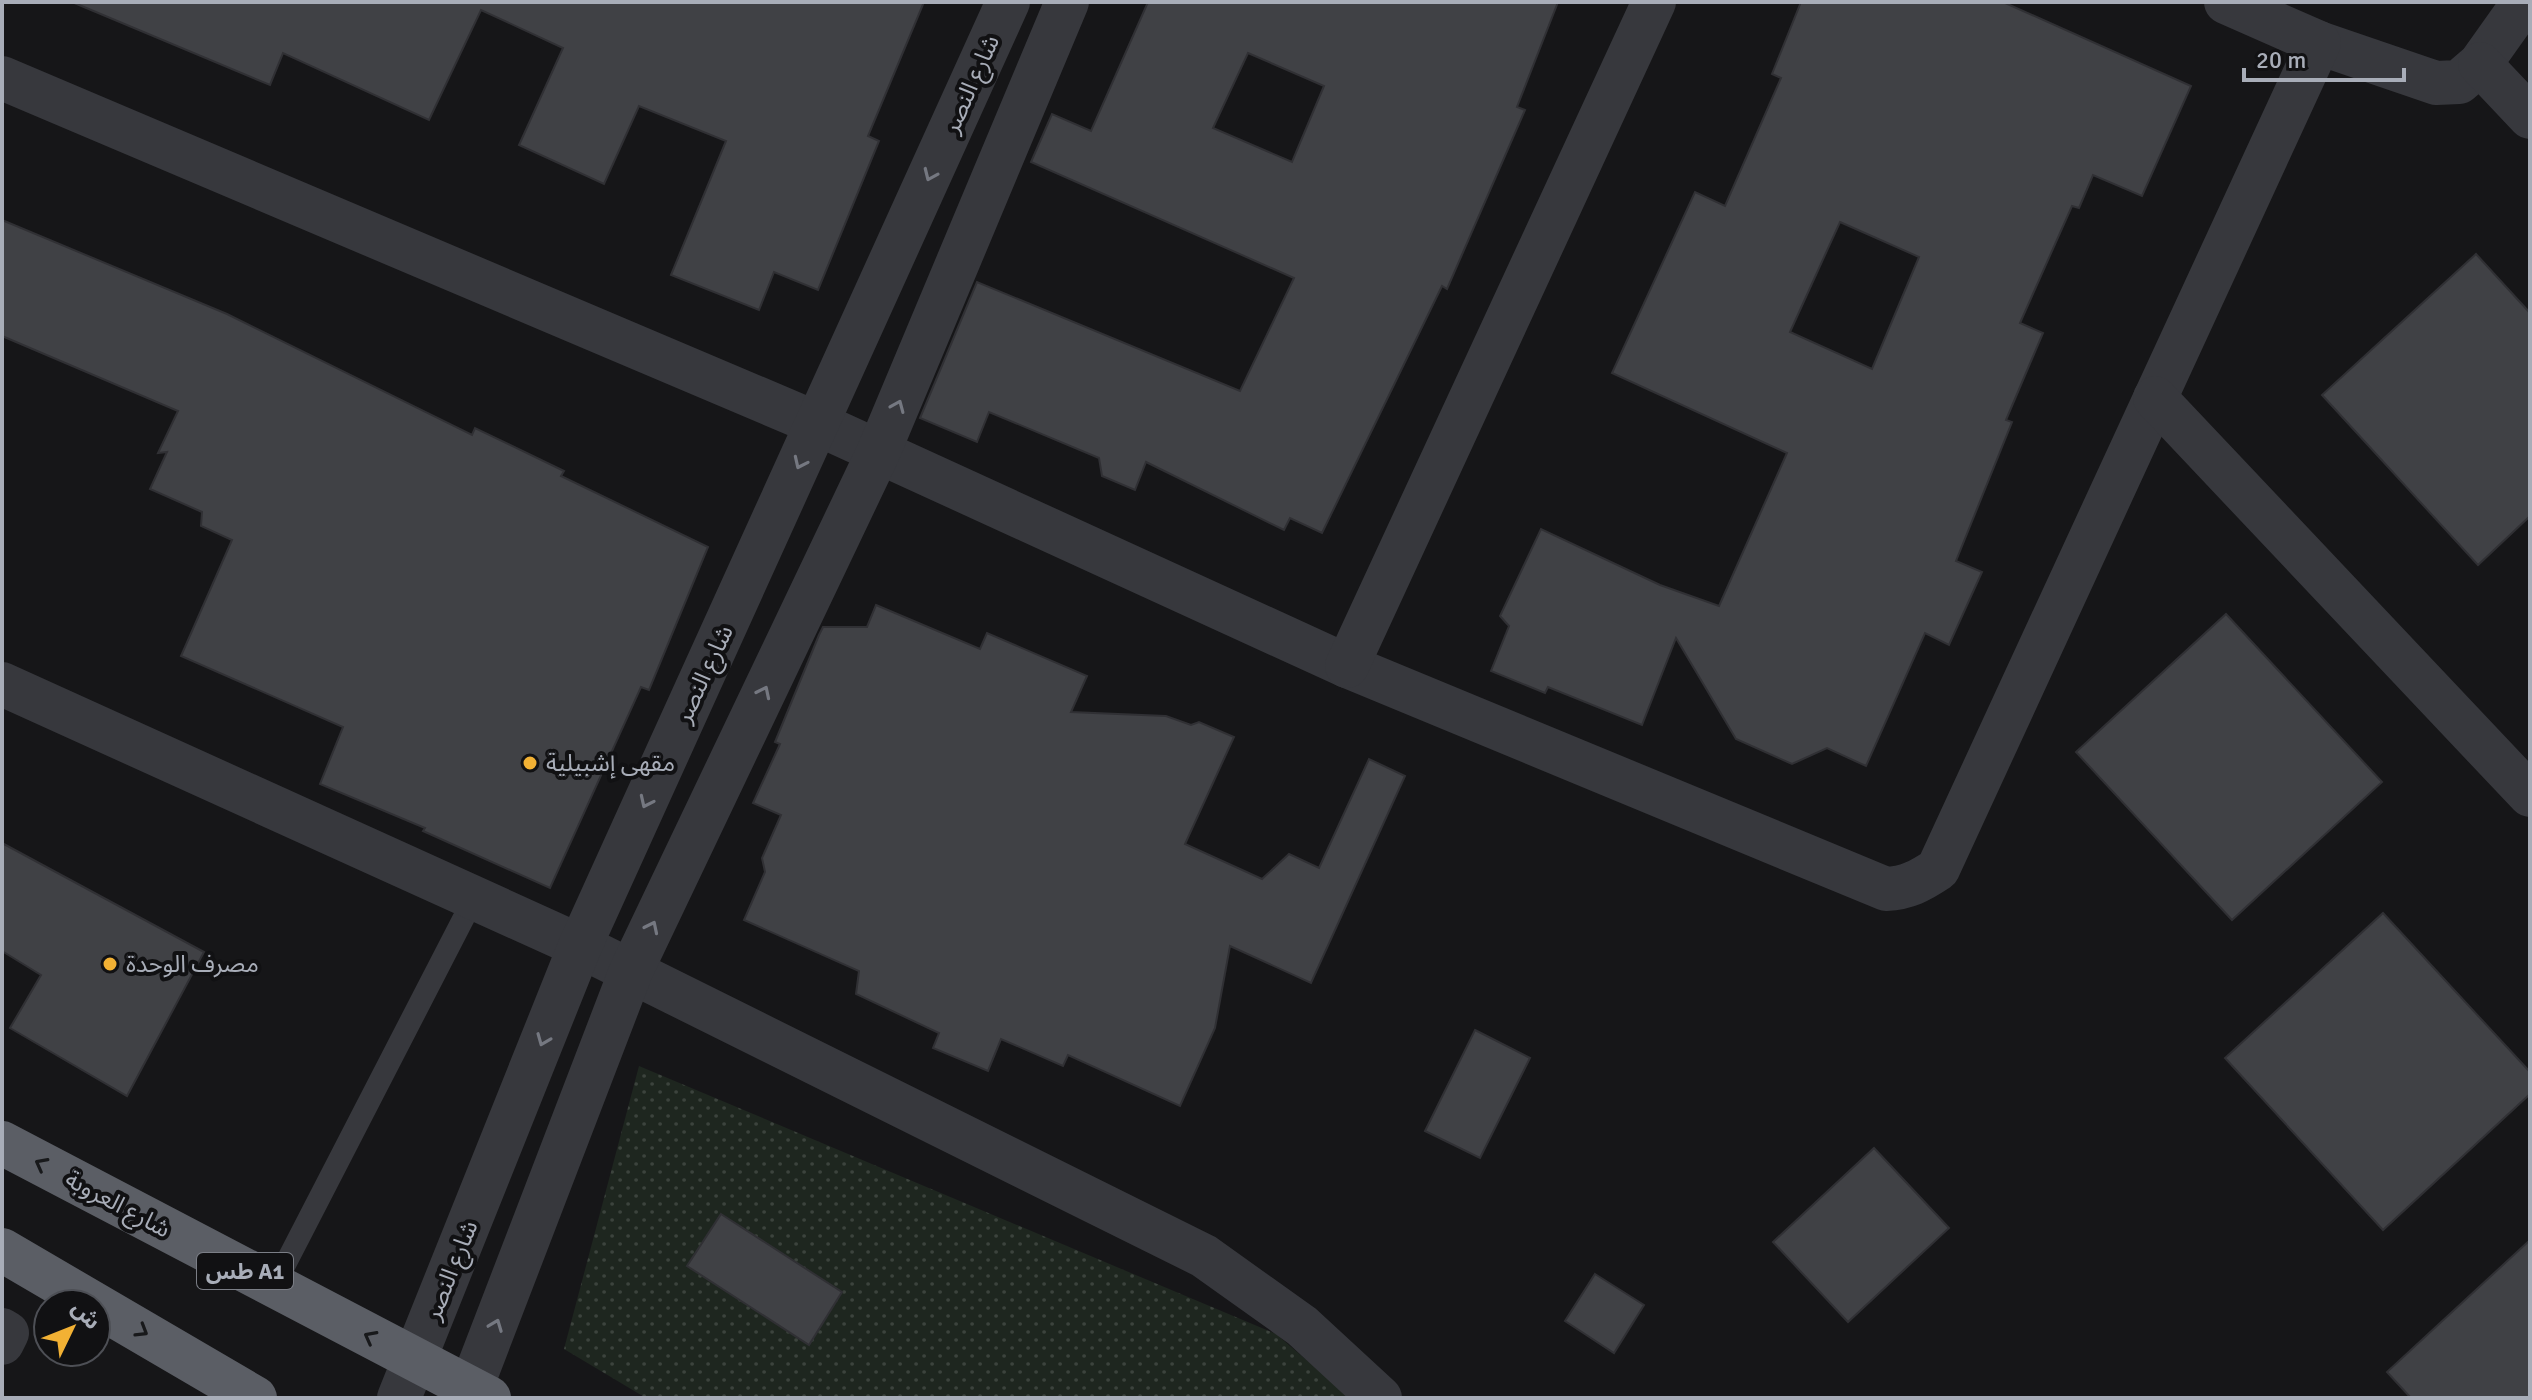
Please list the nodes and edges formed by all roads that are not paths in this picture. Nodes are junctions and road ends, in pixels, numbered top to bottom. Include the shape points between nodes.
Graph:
1 (1008, 2) edge
2 (1067, 2) edge
3 (1654, 2) edge
4 (2226, 2) edge
5 (2524, 2) edge
6 (2319, 43) junction
7 (2480, 64) junction
8 (2, 78) edge
9 (2530, 117) edge
10 (2155, 398) junction
11 (818, 424) junction
12 (878, 453) junction
13 (1347, 666) junction
14 (2, 684) edge
15 (2530, 795) edge
16 (474, 898) junction
17 (580, 946) junction
18 (631, 971) junction
19 (2, 1143) edge
20 (2, 1250) edge
21 (274, 1286) junction
22 (2, 1330) edge
23 (2, 1343) edge
24 (407, 1380) edge
25 (476, 1395) edge
26 (255, 1398) edge
27 (1380, 1398) edge

1 -> 11 street, شارع النصر
12 -> 2 street
3 - 13 street
4 - 6 street
5 - 7 street
6 - 7 street via 2436,83 2459,82
6 - 10 street
7 - 9 street
8 - 11 street
10 - 13 street via 1938,869 1903,888 1886,889
10 - 15 street
11 - 12 street
11 -> 17 street, شارع النصر
12 - 13 street
18 -> 12 street
14 - 16 street
16 - 17 street
16 - 21 lane
17 - 18 street
17 -> 24 street, شارع النصر
25 -> 18 street
18 - 27 street via 1204,1256 1302,1326
21 -> 19 highway, شارع العروبة / طس A1
20 -> 26 highway
24 -> 21 highway, شارع العروبة / طس A1
22 - 23 street via 7,1333
24 - 25 highway, شارع العروبة / طس A1

